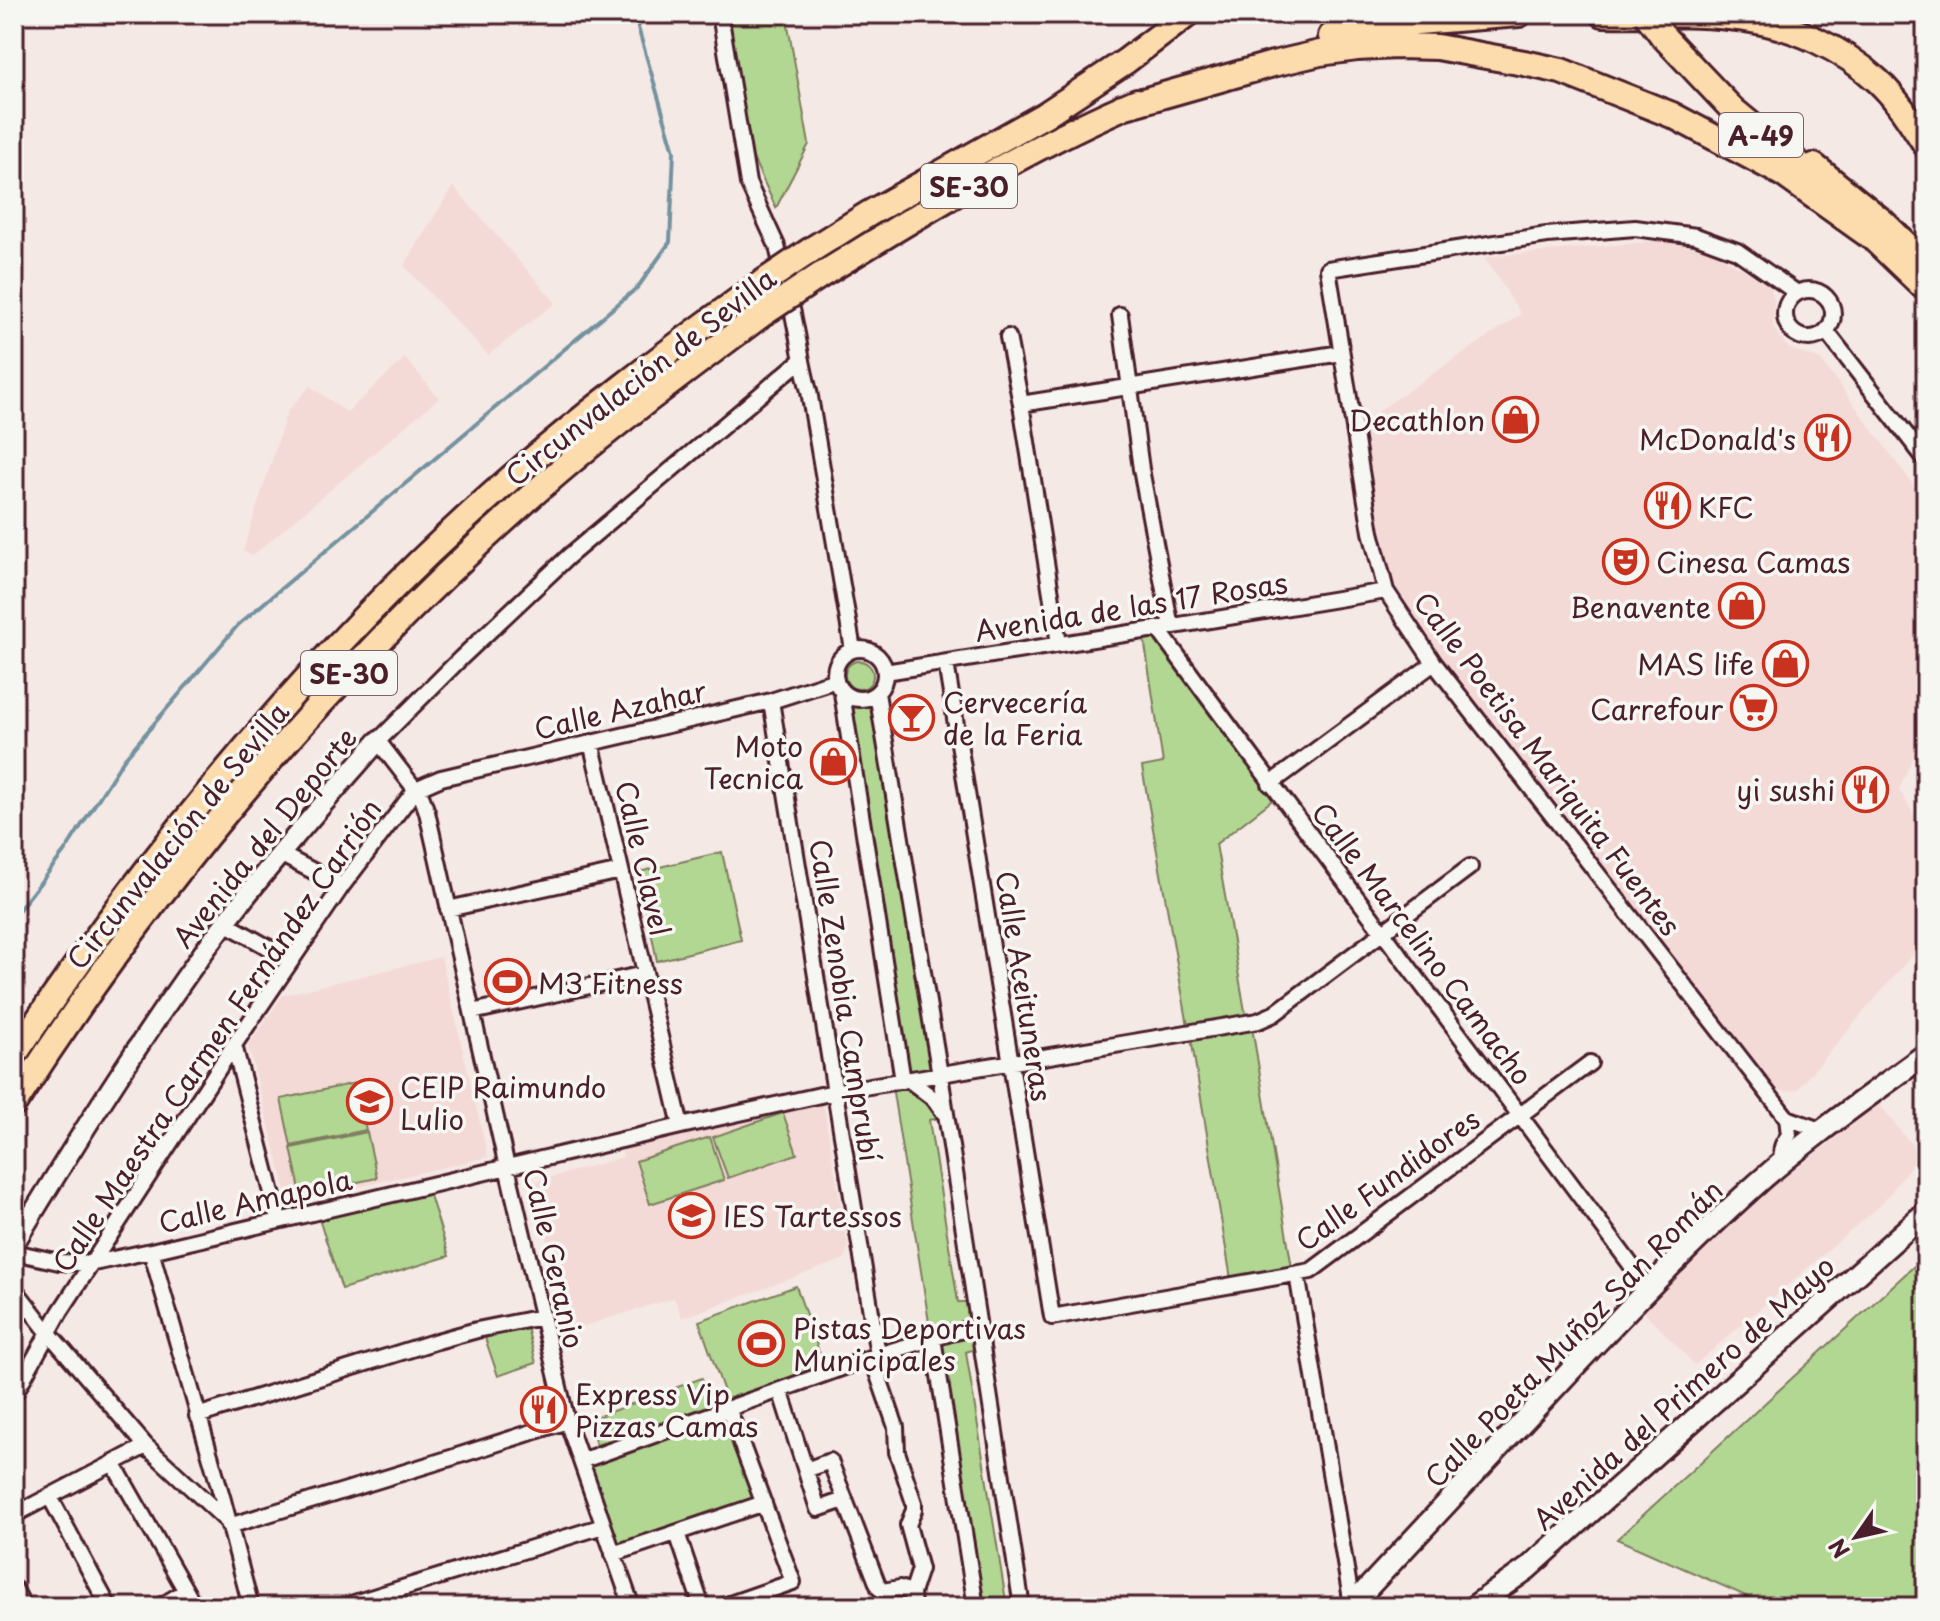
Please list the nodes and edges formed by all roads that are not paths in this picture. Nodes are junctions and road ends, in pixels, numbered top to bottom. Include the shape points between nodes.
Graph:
1 (720, 14) edge
2 (1179, 14) edge
3 (1188, 14) edge
4 (1205, 14) edge
5 (1519, 14) edge
6 (1603, 14) edge
7 (1646, 14) edge
8 (1667, 28) edge
9 (1149, 44) junction
10 (1122, 107) junction
11 (1046, 114) junction
12 (1926, 145) edge
13 (1871, 222) junction
14 (1926, 264) edge
15 (1926, 271) edge
16 (1926, 279) edge
17 (1926, 289) edge
18 (1797, 293) junction
19 (1120, 315) dead end
20 (1826, 331) junction
21 (1008, 337) dead end
22 (1341, 353) junction
23 (800, 361) junction
24 (1130, 386) junction
25 (1021, 404) junction
26 (1926, 460) edge
27 (1386, 591) junction
28 (1164, 628) junction
29 (1059, 644) junction
30 (853, 650) junction
31 (946, 663) junction
32 (1434, 663) junction
33 (885, 672) junction
34 (839, 686) junction
35 (877, 693) junction
36 (771, 701) junction
37 (378, 741) junction
38 (591, 742) junction
39 (1270, 784) junction
40 (416, 789) junction
41 (280, 854) junction
42 (1470, 867) dead end
43 (621, 871) junction
44 (342, 886) junction
45 (448, 909) junction
46 (225, 923) junction
47 (1382, 933) junction
48 (291, 960) junction
49 (644, 974) junction
50 (472, 1012) junction
51 (234, 1045) junction
52 (1926, 1054) edge
53 (14, 1055) edge
54 (1012, 1063) junction
55 (1590, 1063) dead end
56 (940, 1075) junction
57 (906, 1080) junction
58 (834, 1092) junction
59 (14, 1104) edge
60 (1520, 1115) junction
61 (946, 1117) junction
62 (1787, 1118) junction
63 (681, 1126) junction
64 (1823, 1131) junction
65 (1783, 1162) junction
66 (507, 1167) junction
67 (1926, 1212) edge
68 (279, 1220) junction
69 (14, 1244) edge
70 (151, 1251) junction
71 (14, 1252) edge
72 (94, 1263) junction
73 (1297, 1274) junction
74 (14, 1288) edge
75 (1648, 1288) junction
76 (542, 1317) junction
77 (1052, 1317) joint
78 (978, 1327) junction
79 (48, 1332) junction
80 (933, 1338) junction
81 (875, 1357) junction
82 (780, 1390) junction
83 (14, 1395) edge
84 (728, 1408) junction
85 (197, 1416) junction
86 (567, 1421) junction
87 (146, 1446) junction
88 (581, 1461) junction
89 (113, 1463) junction
90 (806, 1470) junction
91 (219, 1486) junction
92 (200, 1496) junction
93 (50, 1497) junction
94 (844, 1500) junction
95 (764, 1503) junction
96 (14, 1515) edge
97 (228, 1523) junction
98 (603, 1526) junction
99 (677, 1533) junction
100 (613, 1554) junction
101 (14, 1588) edge
102 (186, 1591) junction
103 (912, 1600) edge
104 (1351, 1606) edge
105 (24, 1607) edge
106 (109, 1607) edge
107 (159, 1607) edge
108 (195, 1607) edge
109 (251, 1607) edge
110 (341, 1607) edge
111 (632, 1607) edge
112 (702, 1607) edge
113 (721, 1607) edge
114 (976, 1607) edge
115 (1022, 1607) edge
116 (1473, 1607) edge

1 - 23 street via 748,183 777,246
2 - 9 highway
3 - 9 highway, Circunvalación de Sevilla / SE-30
4 - 11 highway via 1127,72
5 - 10 highway, Circunvalación de Sevilla / SE-30 via 1335,35 1192,77
6 - 12 highway via 1745,19 1795,31 1856,62 1880,83
7 - 8 highway, A-49, bridge
8 - 13 highway, A-49 via 1732,109
8 - 14 highway via 1735,97
9 - 11 highway, Circunvalación de Sevilla / SE-30
10 - 17 highway via 1273,64 1357,48 1437,47 1561,71 1684,121 1783,174 1874,239
10 - 59 highway, Circunvalación de Sevilla / SE-30, bridge via 977,181 821,275 637,408 542,487 434,585 259,773 153,904
11 - 53 highway, Circunvalación de Sevilla / SE-30, bridge via 870,213 756,287 652,363 451,532 283,704 135,884
13 - 15 highway, A-49
13 - 16 highway
18 - 20 street via 1811,290 1825,296 1833,310
18 - 20 street via 1785,311 1792,330 1813,338
18 - 22 street, Calle Poetisa Mariquita Fuentes via 1737,251 1696,236 1635,228 1547,235 1328,269
19 - 24 street, Calle Marcelino Camacho
20 - 26 street
21 - 25 street
22 - 24 street
22 - 27 street, Calle Poetisa Mariquita Fuentes
23 - 30 street
23 - 37 street, Avenida del Deporte via 569,556
24 - 25 street
24 - 28 street, Calle Marcelino Camacho
25 - 29 street
27 - 28 street, Avenida de las 17 Rosas
27 - 32 street, Calle Poetisa Mariquita Fuentes
28 - 29 street, Avenida de las 17 Rosas
28 - 39 street, Calle Marcelino Camacho
29 - 31 street, Avenida de las 17 Rosas
30 - 33 street via 870,651
30 - 34 street via 837,666
31 - 33 street, Avenida de las 17 Rosas
31 - 54 street, Calle Aceituneras
32 - 39 street
32 - 62 street, Calle Poetisa Mariquita Fuentes
33 - 35 street
34 - 35 street via 854,699
34 - 36 street, Calle Azahar
34 - 57 street
35 - 56 street
36 - 38 street, Calle Azahar
36 - 58 street, Calle Zenobia Camprubí
37 - 40 street, Calle Geranio
37 - 41 street, Avenida del Deporte
38 - 40 street, Calle Azahar via 441,778
38 - 43 street, Calle Clavel
39 - 47 street, Calle Marcelino Camacho
40 - 44 street, Calle Maestra Carmen Fernández Carrión
40 - 45 street, Calle Geranio via 427,812
41 - 44 street
41 - 46 street, Avenida del Deporte
42 - 47 street, Calle Amapola
43 - 45 street
43 - 49 street, Calle Clavel
44 - 48 street, Calle Maestra Carmen Fernández Carrión
45 - 50 street, Calle Geranio
46 - 48 street
46 - 69 street, Avenida del Deporte via 123,1070
47 - 54 street, Calle Amapola via 1262,1019
47 - 60 street, Calle Marcelino Camacho
48 - 51 street, Calle Maestra Carmen Fernández Carrión
49 - 50 street
49 - 63 street, Calle Clavel
50 - 66 street, Calle Geranio
51 - 68 street
51 - 72 street, Calle Maestra Carmen Fernández Carrión
52 - 64 main road, Calle Poeta Muñoz San Román
54 - 56 street, Calle Amapola
54 - 77 street, Calle Aceituneras
55 - 60 street, Calle Fundidores
56 - 57 street, Calle Amapola
56 - 61 street
57 - 58 street, Calle Amapola
57 - 61 street via 934,1099
58 - 63 street, Calle Amapola
58 - 81 street, Calle Zenobia Camprubí
60 - 73 street, Calle Fundidores via 1321,1265
60 - 75 street, Calle Marcelino Camacho
61 - 78 street
62 - 64 street
62 - 65 street
63 - 66 street, Calle Amapola
64 - 65 main road, Calle Poeta Muñoz San Román
65 - 75 main road, Calle Poeta Muñoz San Román
66 - 68 street, Calle Amapola
66 - 76 street, Calle Geranio
67 - 116 main road, Avenida del Primero de Mayo via 1527,1569
68 - 70 street, Calle Amapola
70 - 72 street, Calle Amapola
70 - 85 street
71 - 72 street, Calle Amapola
72 - 79 street, Calle Maestra Carmen Fernández Carrión
73 - 77 street, Calle Fundidores
73 - 104 street
74 - 79 street
75 - 104 main road, Calle Poeta Muñoz San Román
76 - 85 street via 437,1341
76 - 86 street, Calle Geranio
78 - 80 street
78 - 115 street
79 - 83 street, Calle Maestra Carmen Fernández Carrión
79 - 87 street
80 - 81 street
80 - 114 street
81 - 82 street
81 - 103 street, Calle Zenobia Camprubí via 914,1503 908,1525 920,1569
82 - 84 street
82 - 90 street
84 - 88 street
84 - 95 street
85 - 91 street
86 - 88 street, Calle Geranio
86 - 97 street
87 - 89 street
87 - 92 street
88 - 98 street, Calle Geranio
89 - 93 street
89 - 102 street
90 - 94 street via 830,1461
90 - 94 street via 818,1509
91 - 92 street via 213,1495
91 - 97 street
92 - 97 street
93 - 96 street
93 - 106 street
94 - 103 street via 879,1588 900,1588
95 - 99 street
95 - 113 street via 793,1582
97 - 109 street
98 - 100 street, Calle Geranio
98 - 110 street
99 - 100 street
99 - 112 street
100 - 111 street, Calle Geranio
101 - 105 street
102 - 107 street
102 - 108 street

